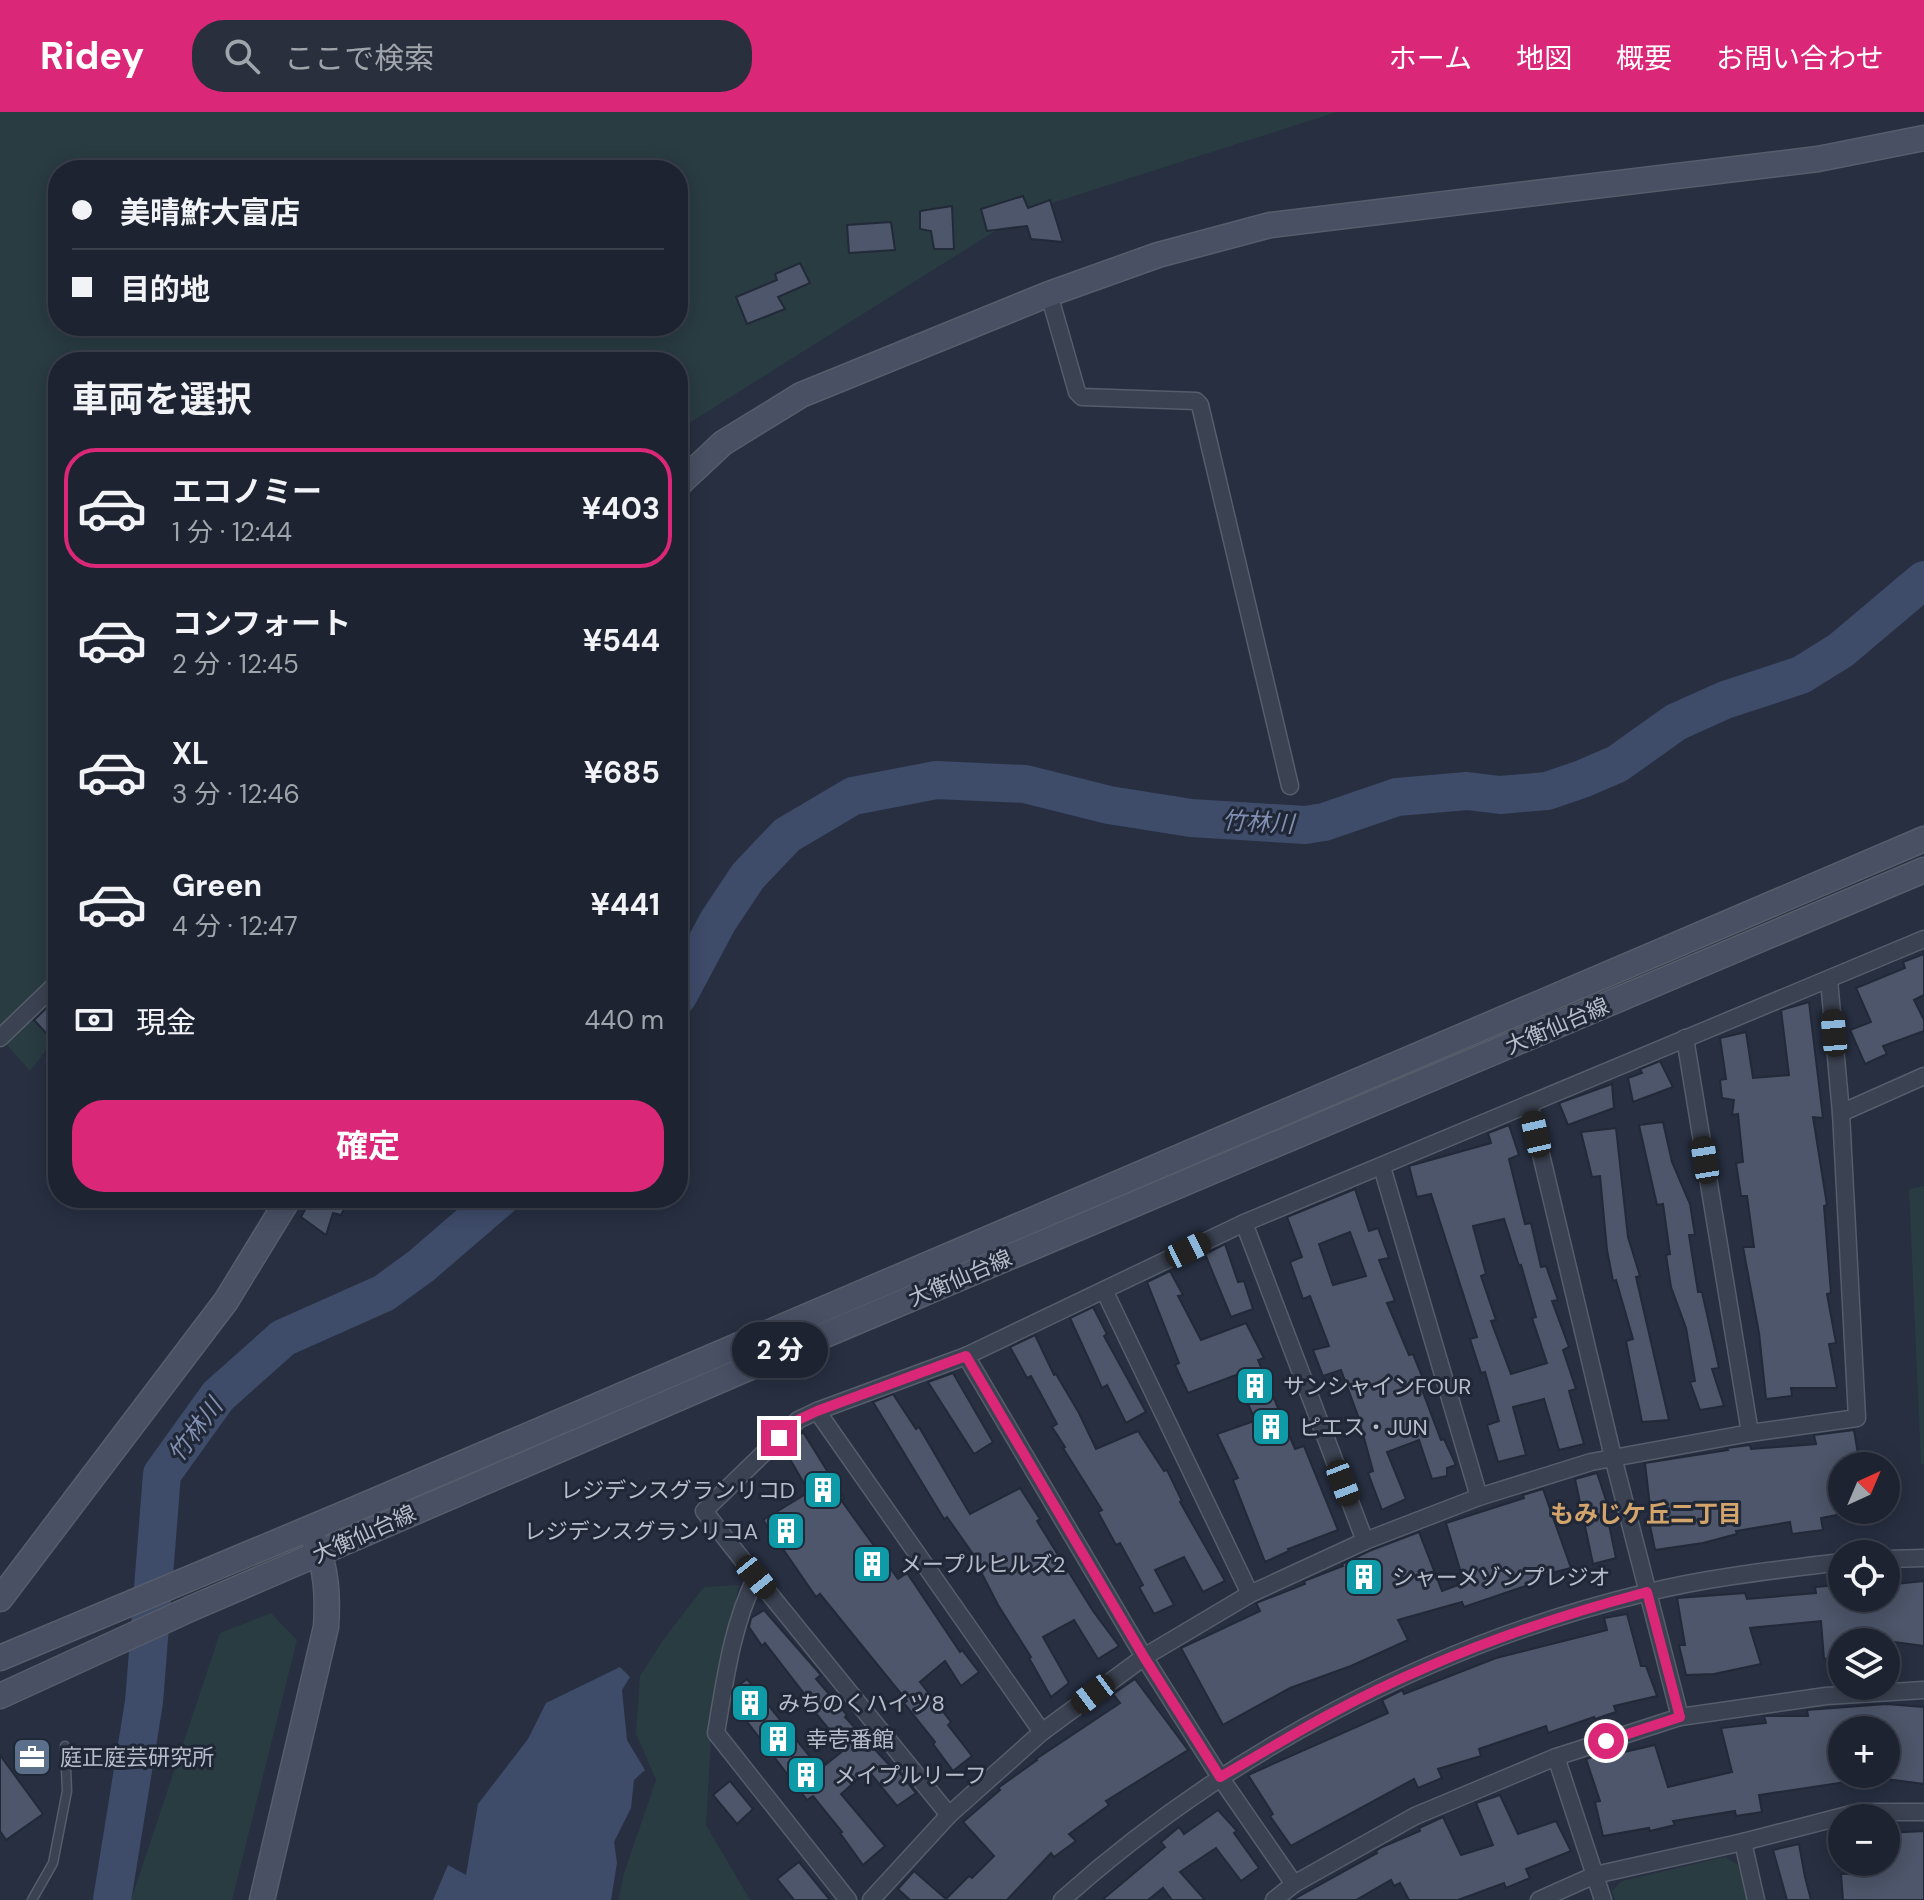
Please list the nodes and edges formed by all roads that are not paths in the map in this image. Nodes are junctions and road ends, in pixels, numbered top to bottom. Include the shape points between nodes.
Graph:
1 (1924, 138) edge
2 (1049, 294) junction
3 (688, 476) edge
4 (1290, 786) dead end
5 (1924, 839) edge
6 (1924, 870) edge
7 (1924, 939) edge
8 (1829, 980) junction
9 (48, 992) edge
10 (0, 1038) edge
11 (1685, 1038) junction
12 (1924, 1076) edge
13 (1529, 1104) junction
14 (1841, 1113) junction
15 (1382, 1167) junction
16 (283, 1208) edge
17 (1244, 1223) junction
18 (1104, 1290) junction
19 (966, 1356) junction
20 (817, 1411) junction
21 (1750, 1433) junction
22 (1613, 1457) junction
23 (1479, 1497) junction
24 (309, 1529) junction
25 (1365, 1541) junction
26 (321, 1554) junction
27 (1924, 1558) edge
28 (1900, 1559) edge
29 (1828, 1564) edge
30 (756, 1577) junction
31 (1647, 1592) junction
32 (1250, 1594) junction
33 (0, 1599) edge
34 (1144, 1657) junction
35 (0, 1658) edge
36 (1924, 1690) edge
37 (0, 1696) edge
38 (1680, 1717) junction
39 (1042, 1732) junction
40 (65, 1746) dead end
41 (1556, 1757) junction
42 (1220, 1777) junction
43 (1924, 1812) edge
44 (949, 1815) junction
45 (1743, 1842) junction
46 (1595, 1875) junction
47 (1294, 1884) junction
48 (32, 1900) edge
49 (262, 1900) edge
50 (848, 1900) edge
51 (871, 1900) edge
52 (1062, 1900) edge
53 (1274, 1900) edge
54 (1539, 1900) edge
55 (1603, 1900) edge
56 (1756, 1900) edge

1 - 2 main road via 1818,159 1270,225 1158,255
2 - 3 main road via 801,395 723,443
2 - 4 street via 1082,397 1200,405
5 - 24 main road, 大衡仙台線
6 - 26 main road, 大衡仙台線
7 - 8 street
8 - 11 street
8 - 14 street
9 - 10 street
11 - 13 street
11 - 21 street
12 - 14 street
13 - 15 street
13 - 22 street
14 - 21 street via 1857,1418
15 - 17 street
15 - 23 street
16 - 33 main road via 226,1301
17 - 18 street
17 - 25 street
18 - 19 street
18 - 32 street
19 - 20 street
19 - 34 street
20 - 30 street via 798,1420 704,1511
20 - 39 street
21 - 22 street
22 - 23 street
22 - 31 street
23 - 25 street
24 - 26 main road
24 - 35 main road, 大衡仙台線
25 - 32 street
26 - 37 main road, 大衡仙台線
26 - 49 main road via 328,1594 326,1627
27 - 28 street
29 - 31 street
30 - 44 street
30 - 50 street via 728,1661 716,1733
31 - 38 street
31 - 42 street via 1472,1648 1333,1712
32 - 34 street
34 - 39 street
34 - 42 street
36 - 38 street via 1826,1696
38 - 41 street
39 - 44 street
40 - 48 lane via 67,1791 53,1863
41 - 46 street
41 - 47 street via 1415,1816
42 - 47 street
42 - 52 street via 1114,1853
43 - 45 street via 1859,1812
44 - 51 street
45 - 46 street
45 - 56 street
46 - 54 street
46 - 55 street
47 - 53 street

